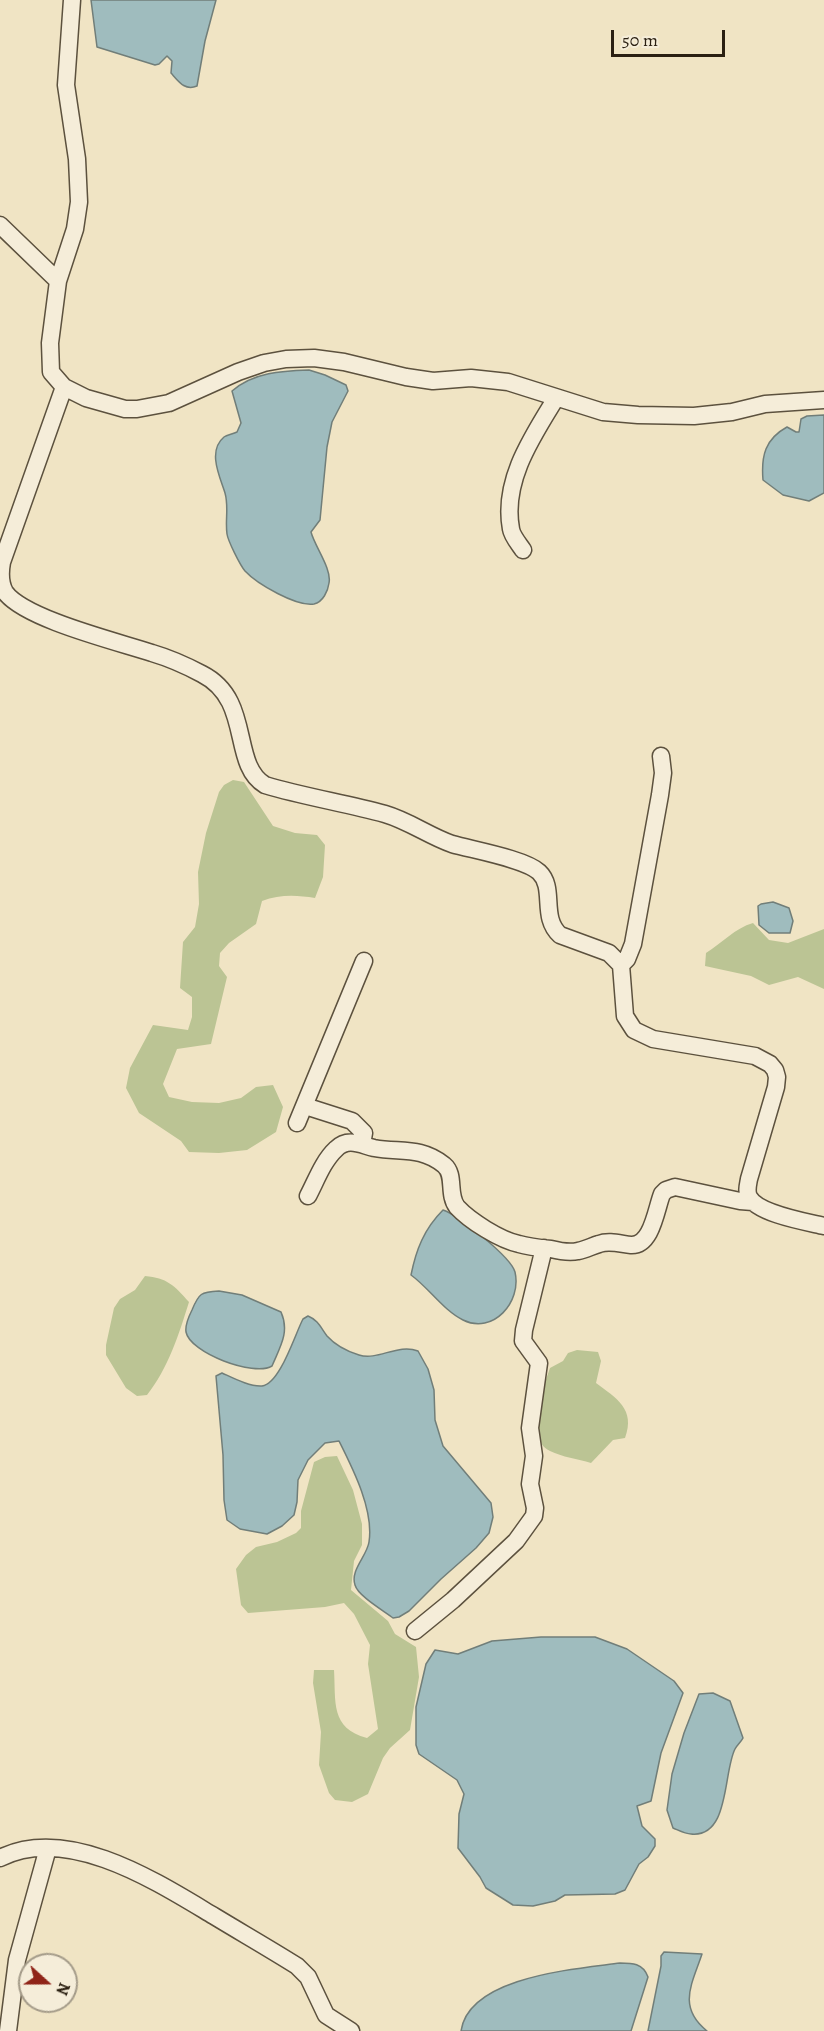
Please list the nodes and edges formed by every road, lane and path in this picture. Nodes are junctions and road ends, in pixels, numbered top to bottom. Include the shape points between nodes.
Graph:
1 (72, 0) edge
2 (0, 225) edge
3 (58, 281) junction
4 (64, 387) junction
5 (556, 398) junction
6 (824, 400) edge
7 (523, 550) dead end
8 (661, 756) dead end
9 (364, 961) dead end
10 (621, 965) junction
11 (305, 1106) junction
12 (297, 1123) dead end
13 (362, 1144) junction
14 (308, 1196) dead end
15 (753, 1202) junction
16 (824, 1226) edge
17 (544, 1248) junction
18 (415, 1631) dead end
19 (48, 1848) junction
20 (0, 1858) edge
21 (8, 2031) edge
22 (351, 2031) edge

1 - 3 street via 66,85 79,202
2 - 3 street
3 - 4 street via 50,344 51,372
4 - 5 street via 86,398 136,409 169,403 264,363 314,357 433,381 471,378 508,382
4 - 10 street via 2,562 1,584 10,598 24,608 95,637 152,653 215,682 231,704 252,774 265,785 386,814 450,843 534,868 546,886 548,915 554,930 609,953
5 - 6 street via 603,412 694,416 765,404
5 - 7 street via 525,452 513,485 511,532
8 - 10 street via 660,795 633,944
9 - 11 street
10 - 15 street via 625,1016 634,1030 653,1039 755,1056 775,1070 776,1087 747,1188
11 - 12 street
11 - 13 street via 352,1121 363,1133
13 - 14 street via 350,1142 336,1148
13 - 17 street via 429,1156 446,1166 457,1206 476,1222 518,1244
15 - 16 street via 760,1208
15 - 17 street via 675,1187 662,1194 650,1230 641,1243 602,1243 577,1251
17 - 18 street via 523,1341 539,1363 530,1428 534,1516 516,1541
19 - 20 street via 31,1848
19 - 21 street via 17,1960
19 - 22 street via 66,1849 130,1869 279,1955 308,1977 326,2015

